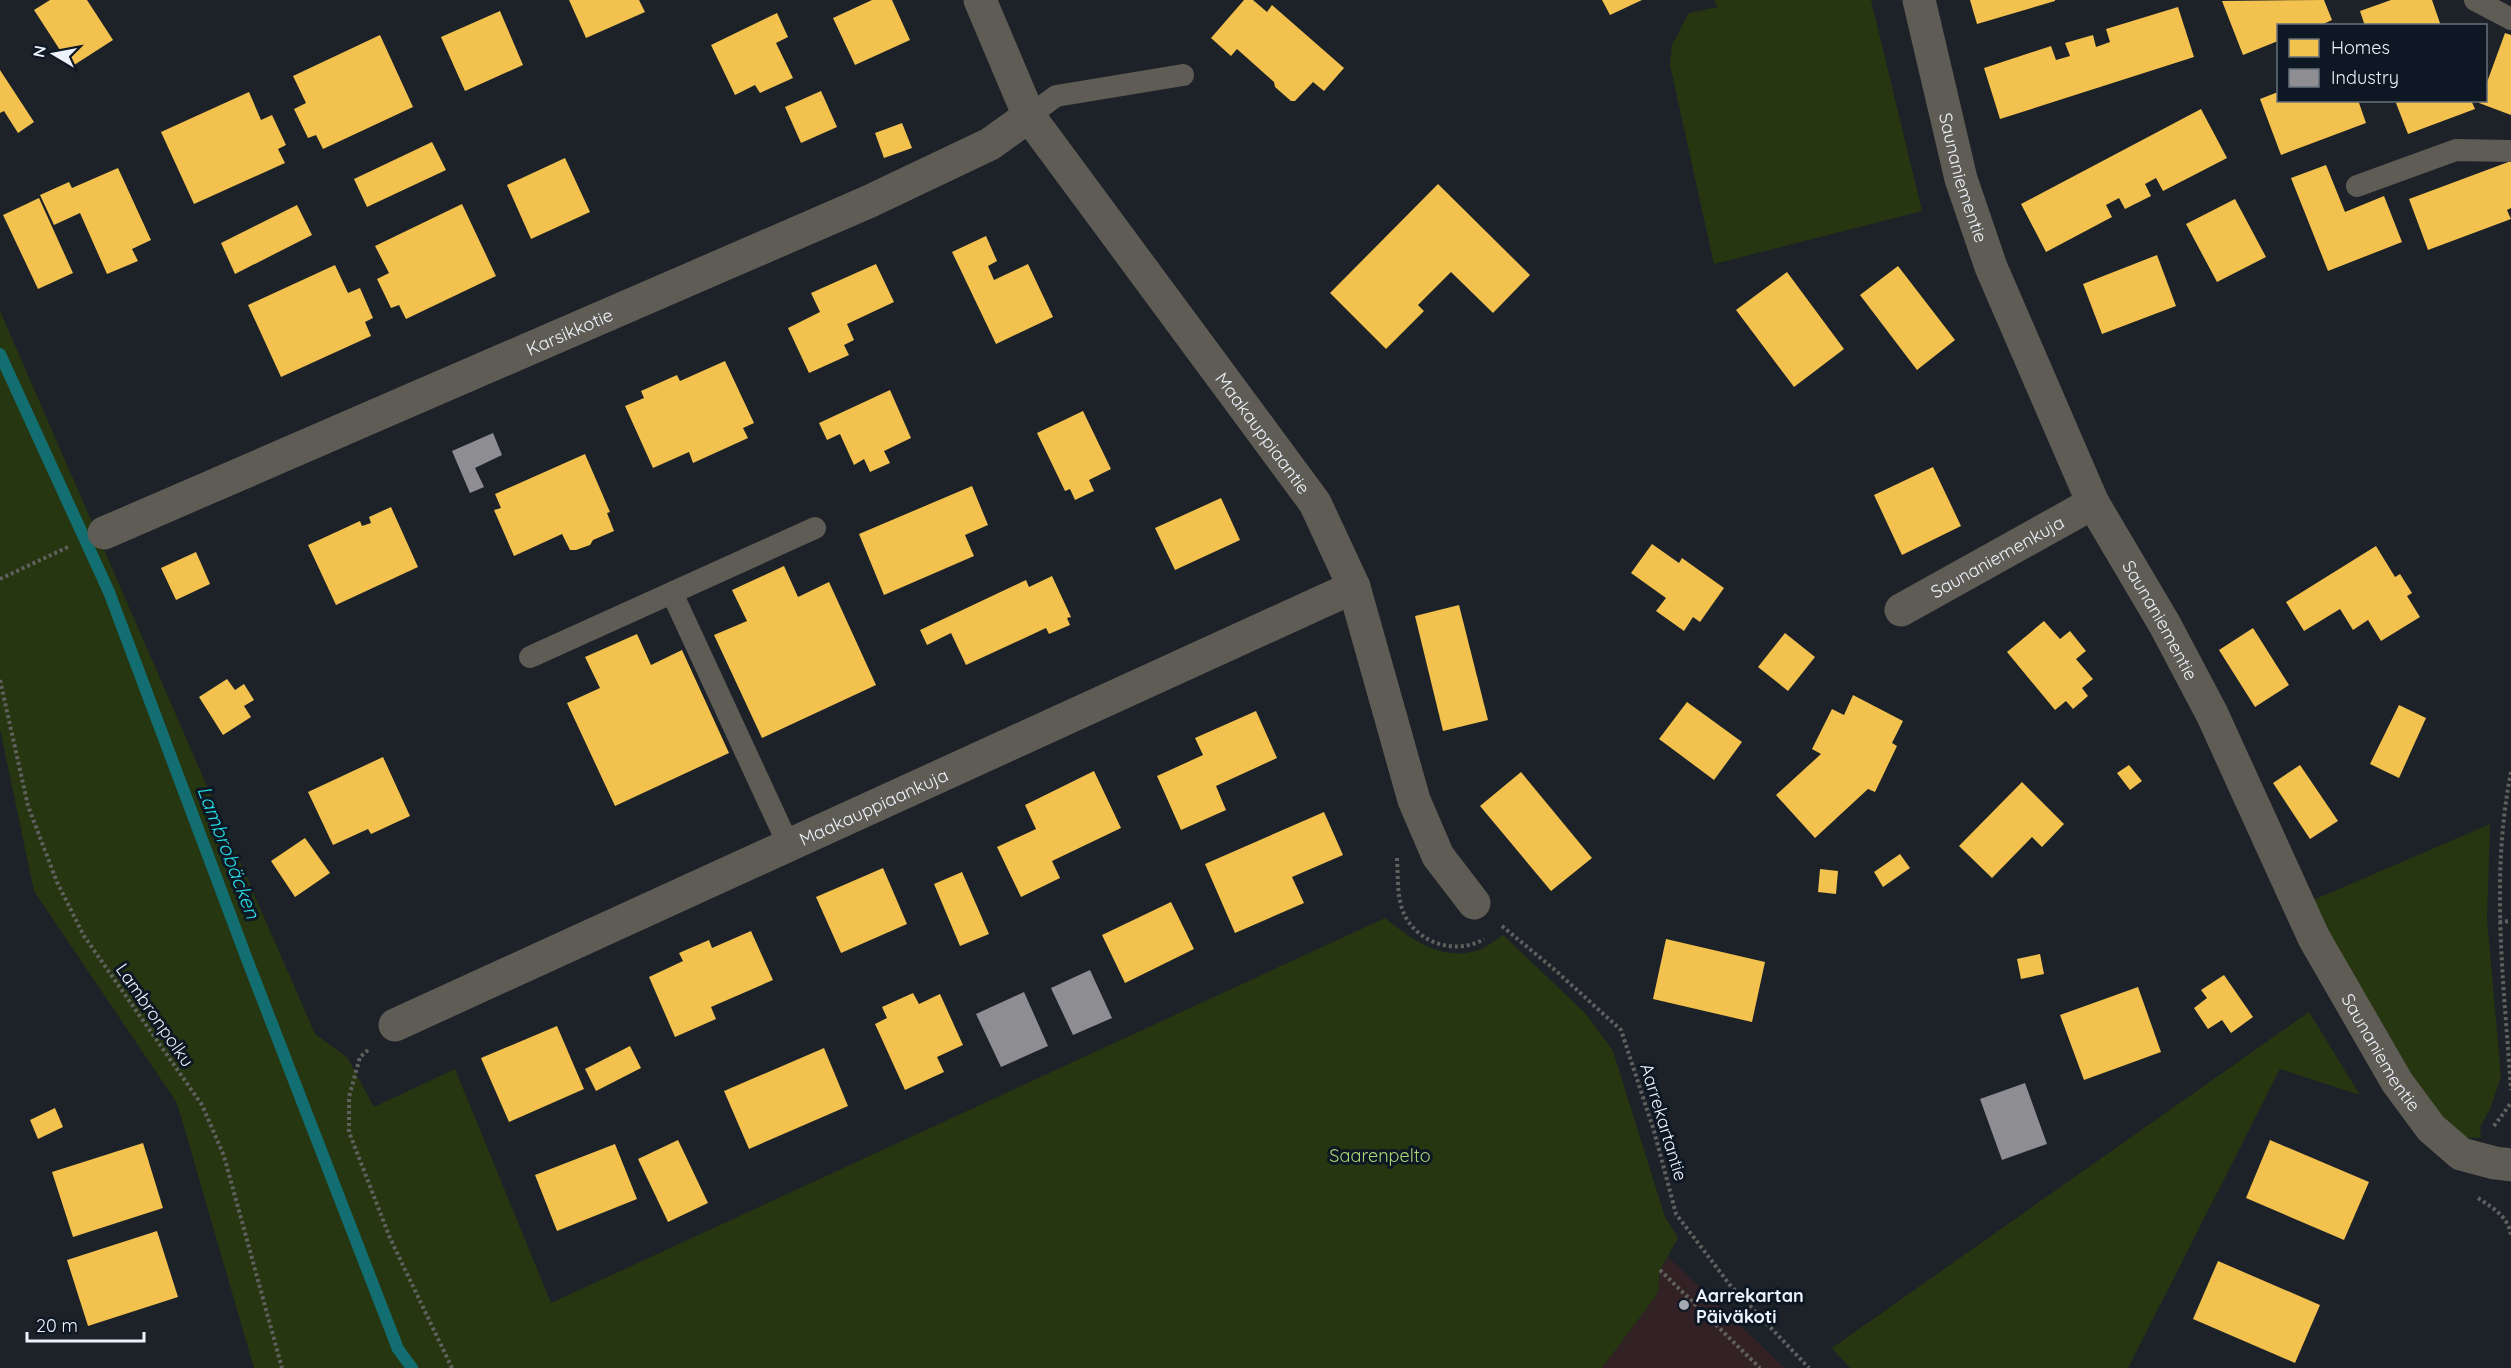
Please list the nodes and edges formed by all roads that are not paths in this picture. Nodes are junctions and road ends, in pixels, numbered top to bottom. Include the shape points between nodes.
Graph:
1 (980, 0) edge
2 (1919, 0) edge
3 (2475, 0) edge
4 (2511, 19) edge
5 (1184, 75) dead end
6 (1029, 116) junction
7 (2511, 151) edge
8 (2357, 186) dead end
9 (2093, 503) junction
10 (815, 528) dead end
11 (104, 533) dead end
12 (1354, 588) junction
13 (672, 593) junction
14 (1901, 610) dead end
15 (530, 657) dead end
16 (789, 846) junction
17 (1474, 903) road end
18 (395, 1025) road end
19 (2511, 1165) edge

1 - 6 street, Maakauppiaantie
2 - 9 street, Saunaniementie via 1961,179 1991,267
3 - 4 lane
5 - 6 lane via 1056,96
6 - 11 street, Karsikkotie via 990,144 868,202
6 - 12 street, Maakauppiaantie via 1315,503
7 - 8 lane via 2456,150
9 - 14 street, Saunaniemenkuja
9 - 19 street, Saunaniementie via 2212,714 2314,938 2397,1082 2431,1128 2461,1154
10 - 13 lane
12 - 16 street, Maakauppiaankuja
12 - 17 street, Maakauppiaantie via 1414,800 1437,856
13 - 15 lane
13 - 16 lane
16 - 18 street, Maakauppiaankuja

